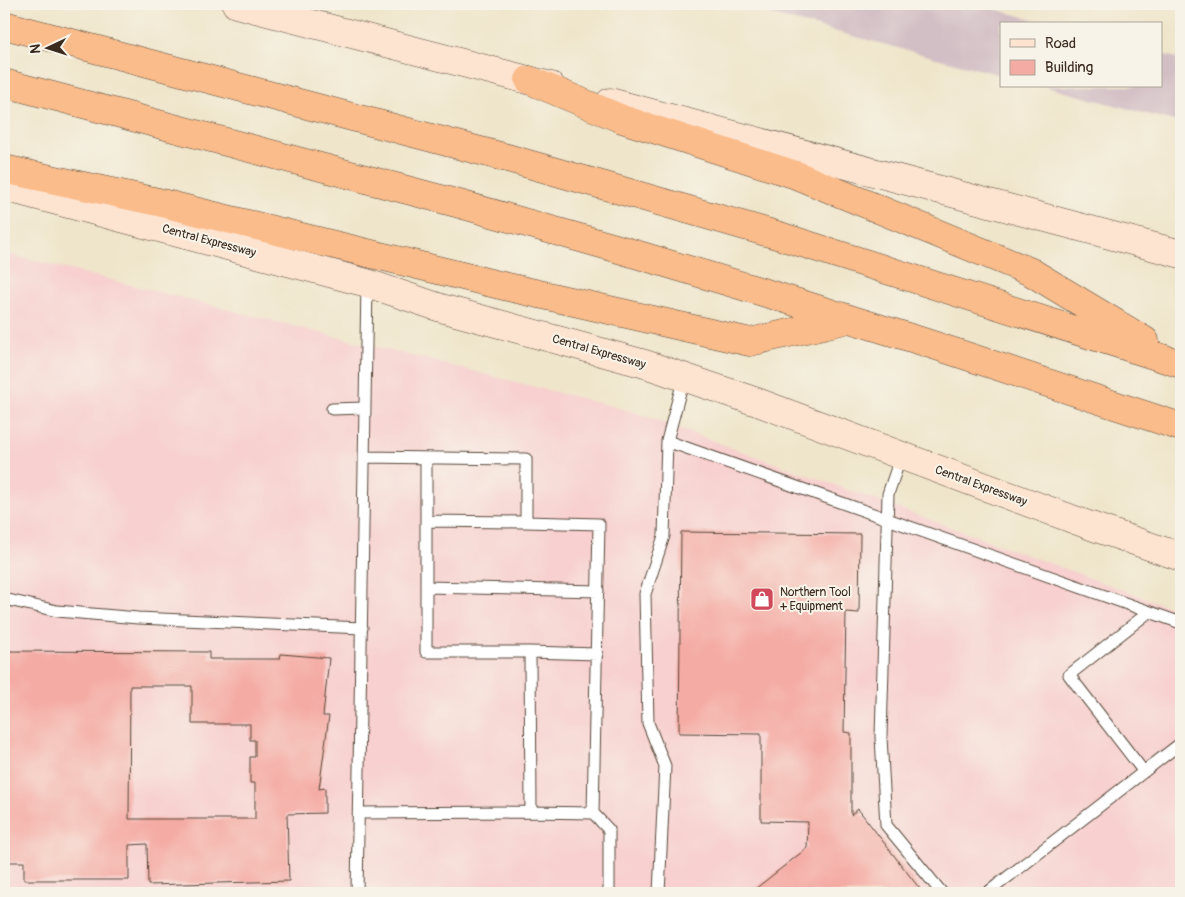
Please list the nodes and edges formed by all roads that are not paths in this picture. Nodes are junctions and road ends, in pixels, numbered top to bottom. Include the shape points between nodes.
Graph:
1 (236, 4) edge
2 (4, 25) edge
3 (530, 80) junction
4 (4, 83) edge
5 (4, 169) edge
6 (8, 194) edge
7 (1181, 254) edge
8 (367, 283) junction
9 (850, 319) junction
10 (1181, 363) edge
11 (684, 378) junction
12 (365, 408) junction
13 (332, 409) dead end
14 (1181, 428) edge
15 (667, 441) junction
16 (901, 456) junction
17 (364, 457) junction
18 (426, 458) junction
19 (887, 519) junction
20 (426, 521) junction
21 (526, 522) junction
22 (1181, 557) edge
23 (426, 586) junction
24 (598, 591) junction
25 (4, 599) edge
26 (1149, 612) junction
27 (1181, 623) edge
28 (362, 628) junction
29 (530, 652) junction
30 (596, 654) junction
31 (1181, 743) edge
32 (1144, 772) junction
33 (531, 812) junction
34 (359, 813) junction
35 (592, 813) junction
36 (357, 893) edge
37 (609, 893) edge
38 (659, 893) edge
39 (942, 893) edge
40 (987, 893) edge

1 - 3 main road
2 - 10 highway via 511,159 780,236
3 - 7 main road
3 - 10 highway via 622,119 796,175 1031,272
4 - 9 highway via 612,247
5 - 9 highway via 158,202 750,342
6 - 8 main road, Central Expressway via 68,204
8 - 11 main road, Central Expressway via 441,308 645,364
8 - 12 lane
9 - 14 highway
11 - 15 lane
11 - 16 main road, Central Expressway
12 - 13 lane
12 - 17 lane
15 - 19 lane
15 - 38 lane via 664,536 645,594 648,724 665,766
16 - 19 lane via 888,494
16 - 22 main road, Central Expressway
17 - 18 lane
17 - 28 lane
18 - 20 lane
18 - 21 lane via 526,459
19 - 26 lane
19 - 39 lane via 882,737 886,825
20 - 21 lane
20 - 23 lane
21 - 24 lane via 599,524
23 - 24 lane
23 - 29 lane via 426,652
24 - 30 lane
25 - 28 lane via 57,611 138,618
26 - 27 lane
26 - 32 lane via 1069,675
28 - 34 lane
29 - 30 lane
29 - 33 lane
30 - 35 lane
31 - 32 lane
32 - 40 lane
33 - 34 lane
33 - 35 lane
34 - 36 lane
35 - 37 lane via 609,830

